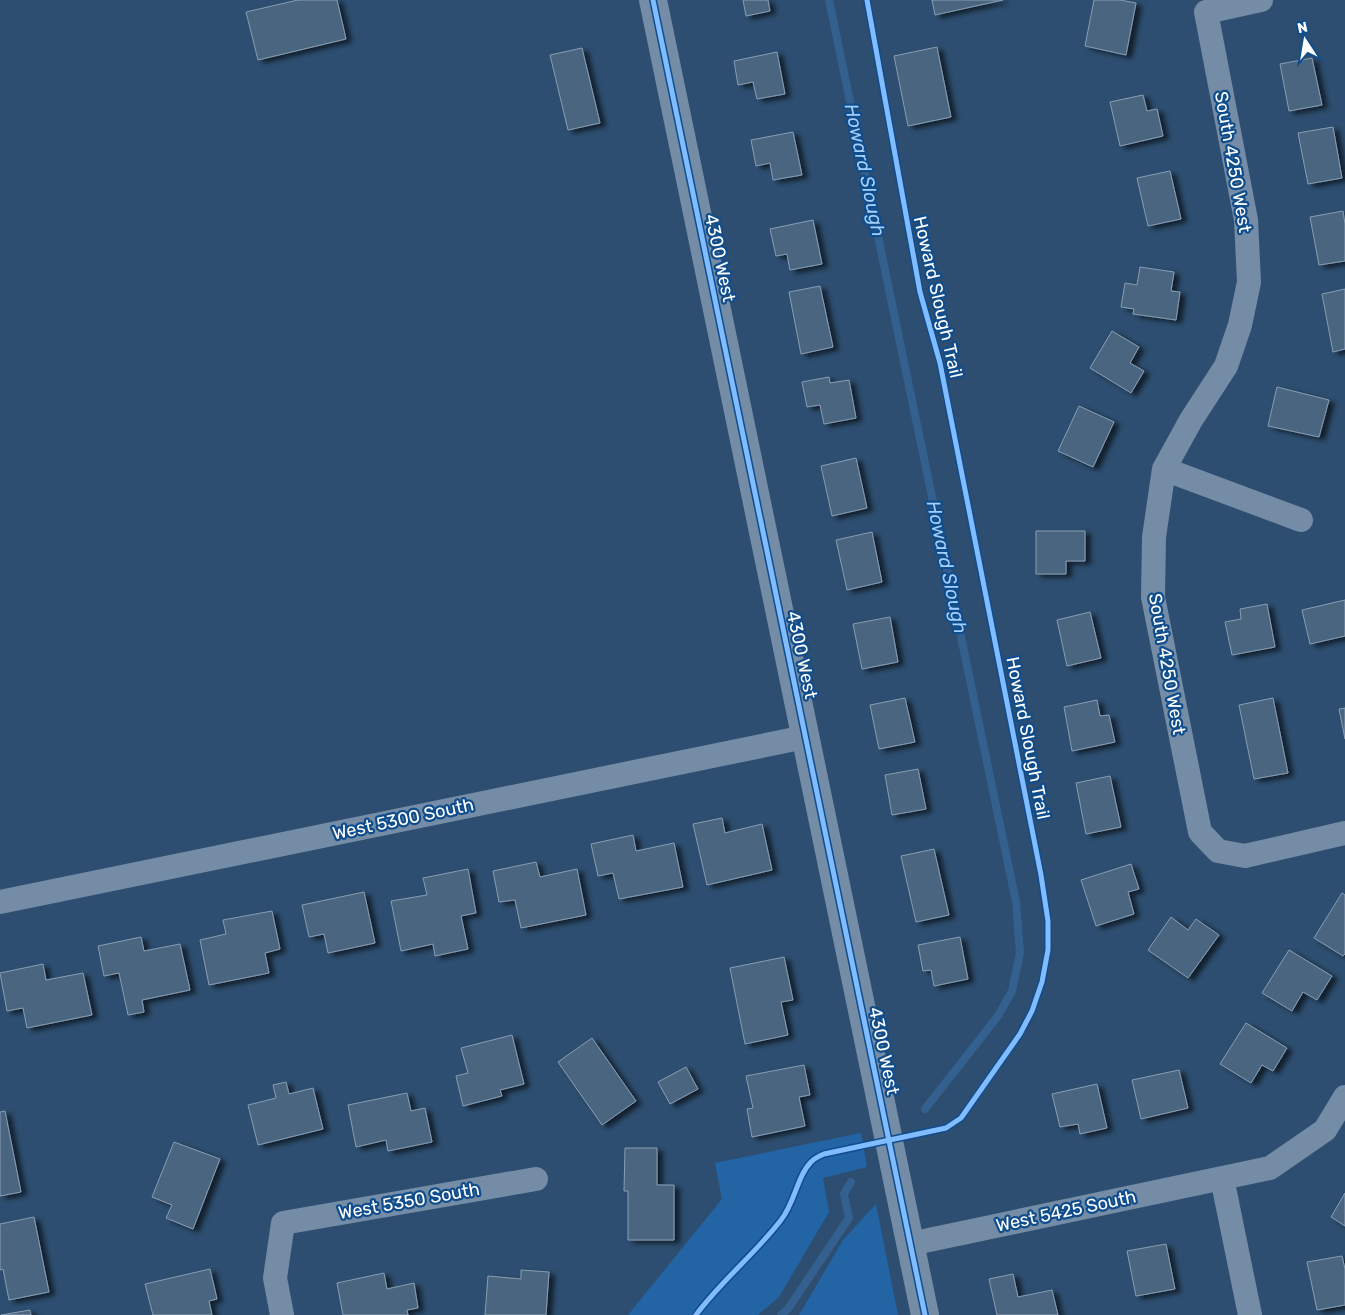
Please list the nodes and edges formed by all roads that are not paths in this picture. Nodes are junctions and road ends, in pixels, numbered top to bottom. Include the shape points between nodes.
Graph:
1 (653, 0) edge
2 (1261, 0) edge
3 (1164, 469) junction
4 (1301, 520) dead end
5 (805, 736) junction
6 (1345, 833) edge
7 (0, 902) edge
8 (1345, 1097) edge
9 (1222, 1178) junction
10 (536, 1179) dead end
11 (910, 1244) junction
12 (282, 1315) edge
13 (924, 1315) edge
14 (1250, 1315) edge

1 - 5 street, 4300 West
2 - 3 street, South 4250 West via 1206,12 1246,220 1249,282 1240,325 1226,366
3 - 4 street
3 - 6 street, South 4250 West via 1154,537 1153,597 1200,832 1218,851 1245,856
5 - 7 street, West 5300 South
5 - 11 street, 4300 West
8 - 9 street, West 5425 South via 1325,1130 1270,1168
9 - 11 street, West 5425 South
9 - 14 street
10 - 12 street, West 5350 South via 283,1224 275,1278
11 - 13 street, 4300 West

